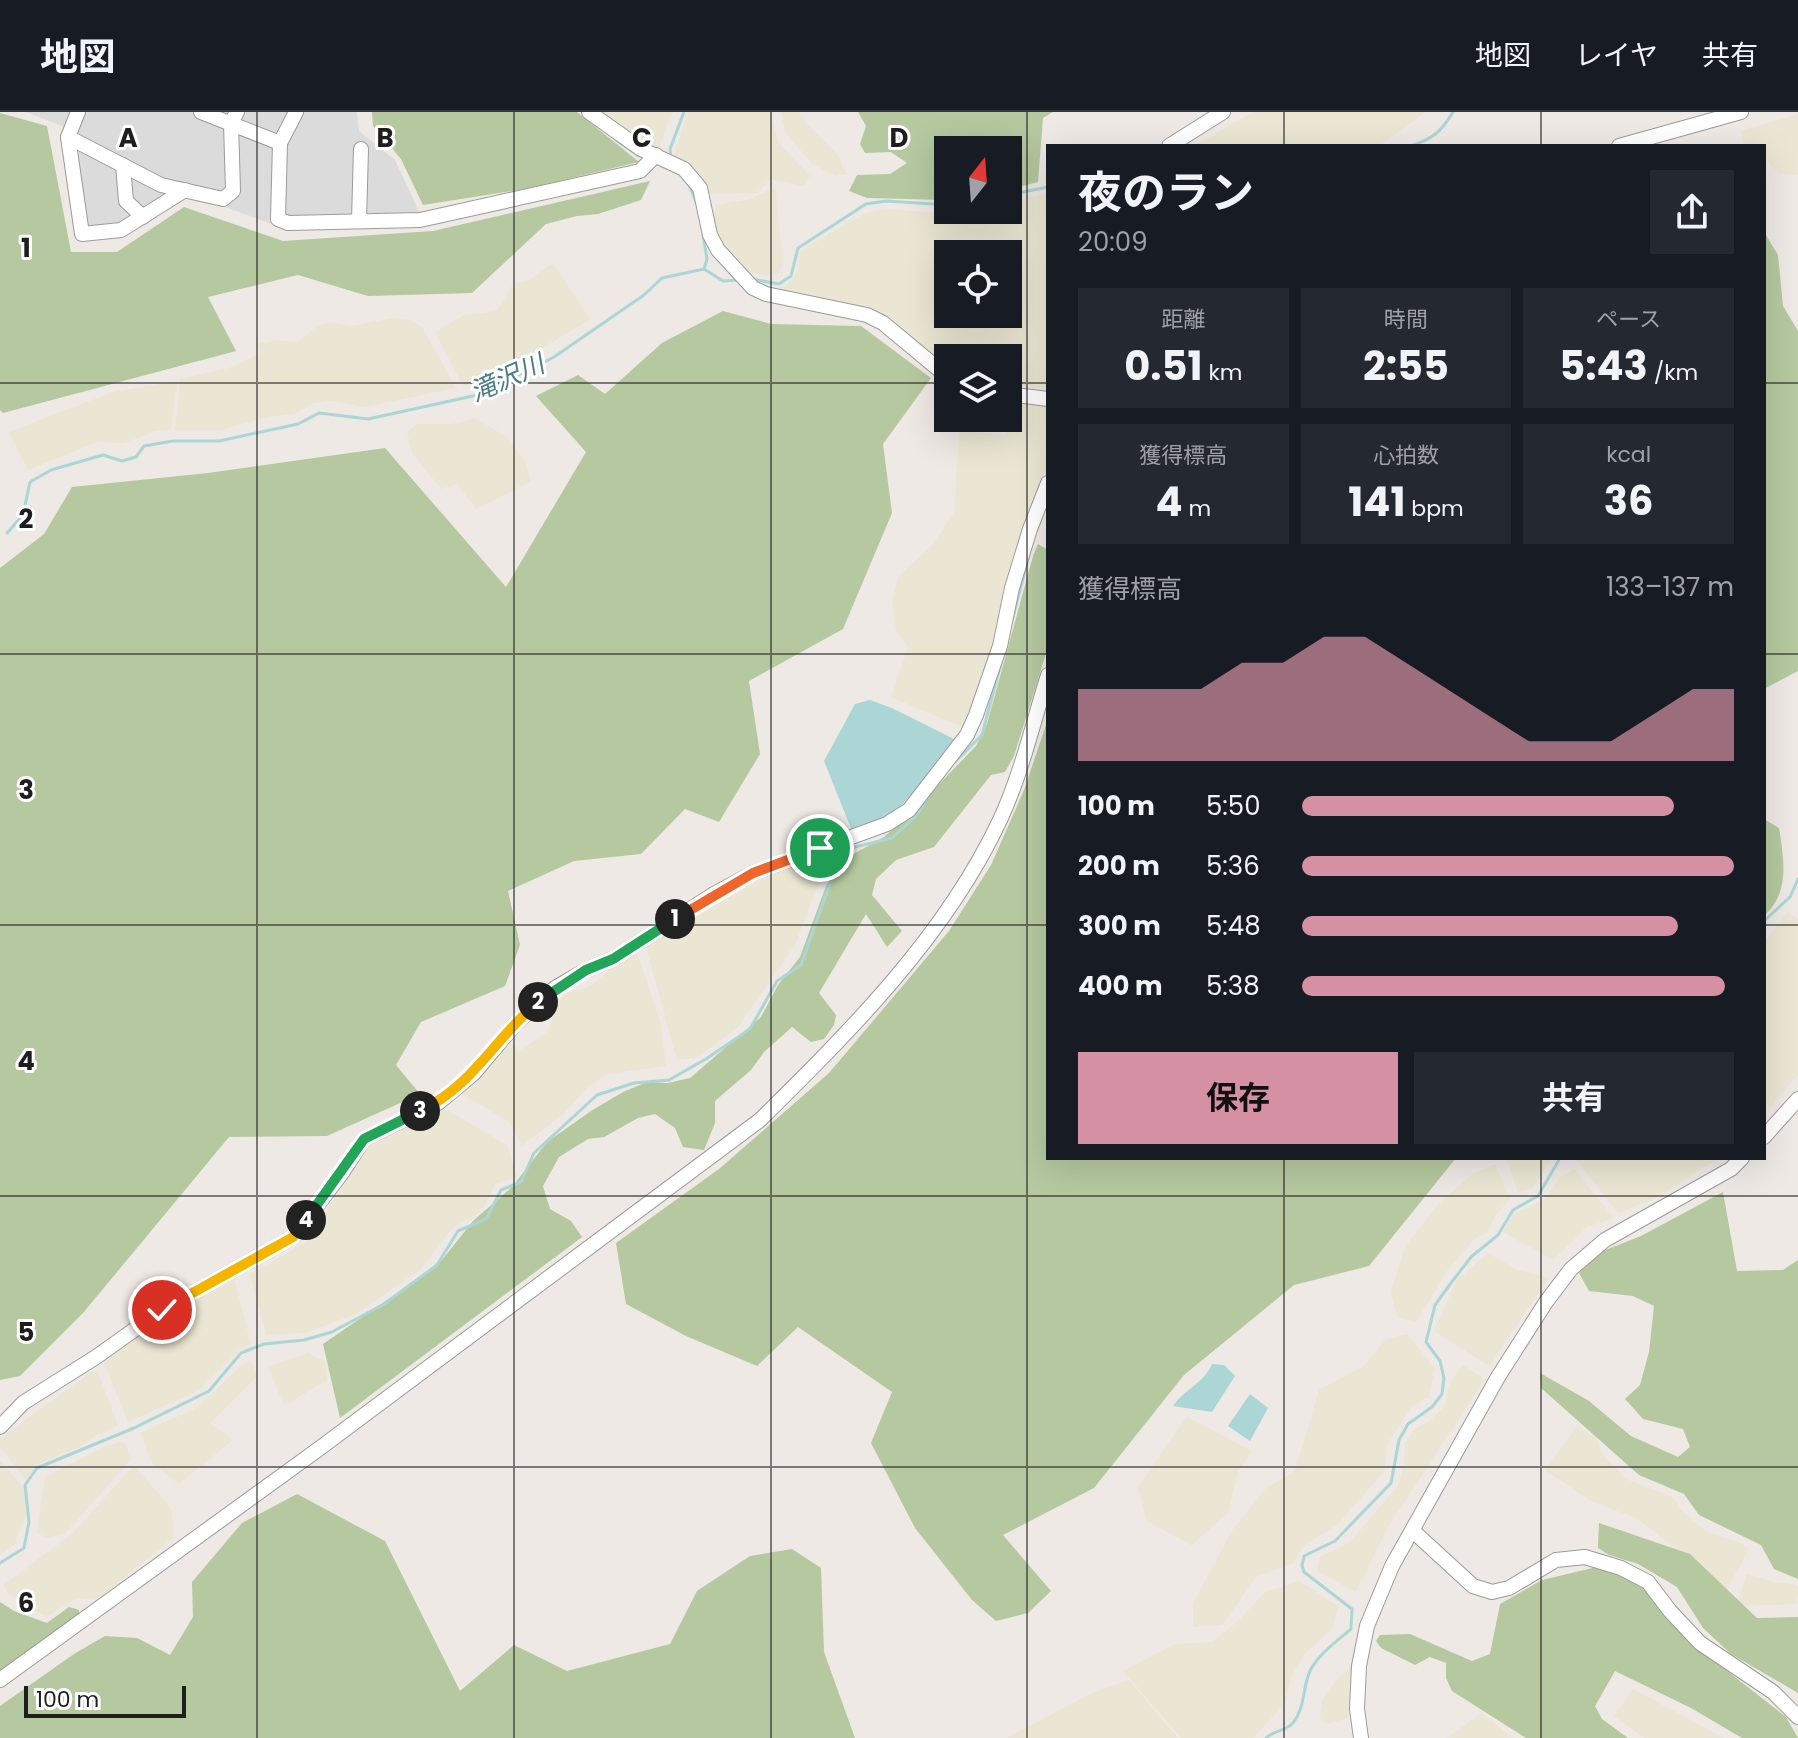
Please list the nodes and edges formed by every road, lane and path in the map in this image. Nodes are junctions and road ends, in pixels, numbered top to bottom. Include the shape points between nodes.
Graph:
1 (78, 112) edge
2 (201, 112) edge
3 (296, 112) edge
4 (589, 112) edge
5 (1223, 112) edge
6 (1741, 112) edge
7 (234, 118) edge
8 (68, 137) junction
9 (280, 143) junction
10 (1172, 144) edge
11 (1626, 144) edge
12 (361, 149) dead end
13 (656, 155) junction
14 (123, 165) junction
15 (185, 190) junction
16 (143, 217) junction
17 (359, 221) junction
18 (934, 365) edge
19 (1022, 396) edge
20 (1046, 399) edge
21 (1046, 488) edge
22 (1046, 682) edge
23 (1798, 1099) edge
24 (1766, 1135) edge
25 (1740, 1160) edge
26 (0, 1427) edge
27 (1413, 1531) junction
28 (0, 1680) edge
29 (1798, 1717) edge
30 (1361, 1738) edge

1 - 8 street
2 - 7 street
3 - 9 street
4 - 13 street
5 - 10 street
6 - 11 street
7 - 9 street
7 - 15 street via 233,191 223,199
8 - 14 street
8 - 16 street via 82,234 121,230
9 - 17 street via 278,219
12 - 17 street
13 - 17 street via 640,171 420,220
13 - 18 street via 684,169 700,188 710,235 753,288 867,315
14 - 15 street via 161,185
14 - 16 street via 126,201
15 - 16 street
19 - 20 street
21 - 26 street via 976,715 967,735 909,810 887,824 753,873 613,959 555,988 438,1103 364,1139 293,1237 162,1310 23,1403
22 - 28 street via 1000,820 935,928 821,1060 760,1120
23 - 24 street
25 - 27 street via 1605,1240 1571,1269 1498,1377
27 - 29 street via 1473,1586 1492,1592 1509,1588 1556,1560 1585,1557 1621,1568 1648,1582 1700,1643 1773,1692
27 - 30 street via 1367,1626 1359,1666

